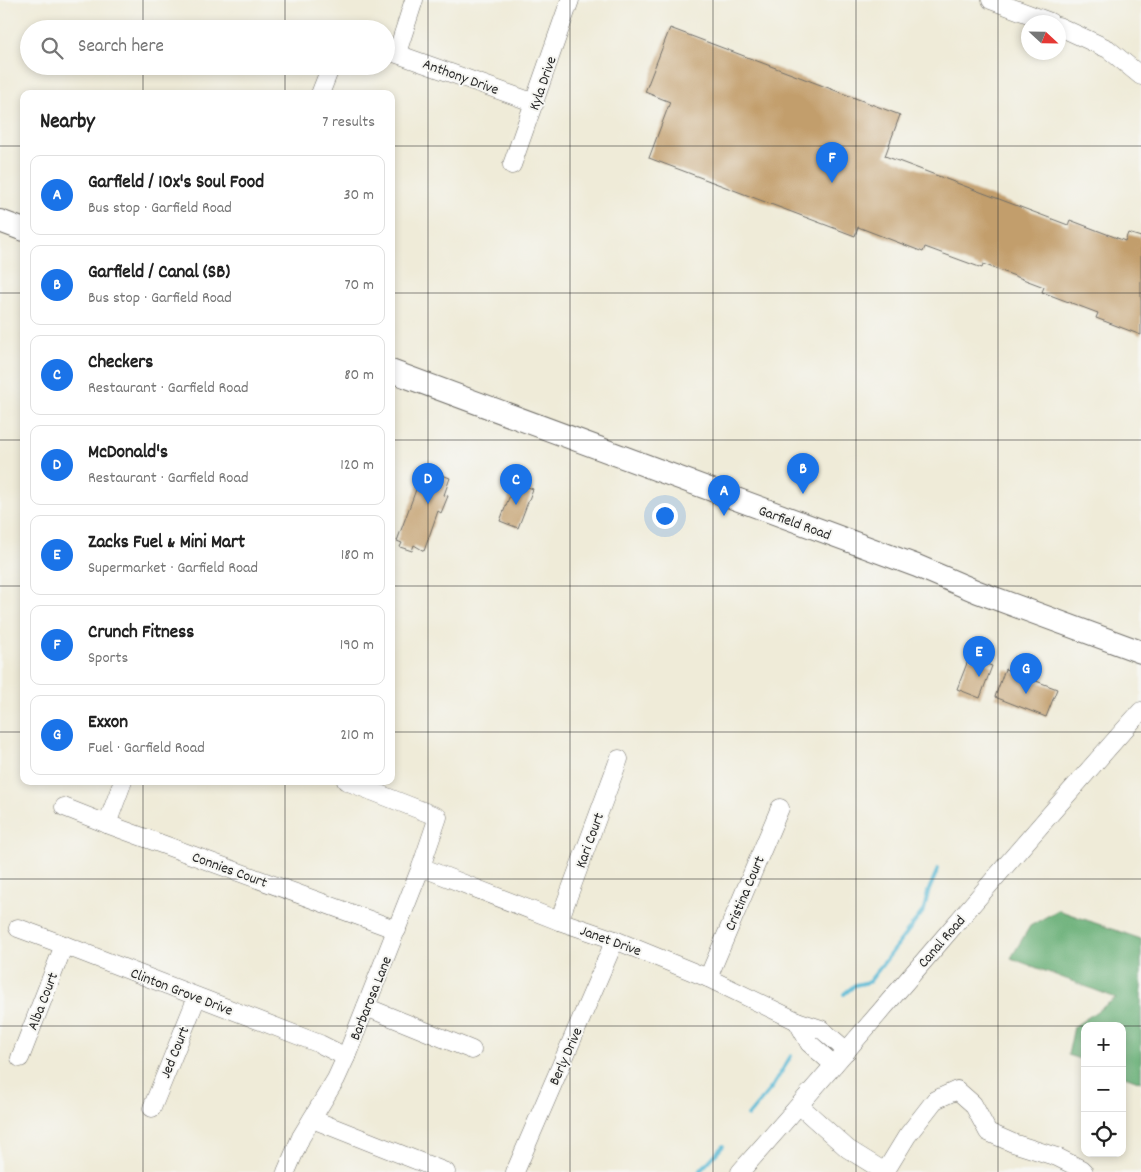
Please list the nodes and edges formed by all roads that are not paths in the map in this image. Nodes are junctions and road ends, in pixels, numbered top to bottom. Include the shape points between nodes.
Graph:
1 (414, 0) edge
2 (570, 0) edge
3 (991, 0) edge
4 (1031, 15) edge
5 (1066, 30) edge
6 (395, 45) edge
7 (395, 53) edge
8 (327, 75) edge
9 (1141, 76) edge
10 (322, 90) edge
11 (535, 103) junction
12 (512, 165) dead end
13 (0, 221) edge
14 (20, 228) edge
15 (395, 372) edge
16 (1141, 652) edge
17 (1141, 711) edge
18 (619, 759) dead end
19 (122, 785) edge
20 (356, 785) edge
21 (64, 807) dead end
22 (780, 808) dead end
23 (107, 824) junction
24 (421, 867) junction
25 (559, 921) junction
26 (18, 928) dead end
27 (397, 930) junction
28 (615, 940) junction
29 (64, 945) junction
30 (708, 978) junction
31 (197, 996) junction
32 (366, 1007) junction
33 (797, 1021) junction
34 (472, 1050) dead end
35 (847, 1051) junction
36 (346, 1056) junction
37 (20, 1058) dead end
38 (834, 1065) junction
39 (800, 1106) junction
40 (152, 1108) dead end
41 (312, 1119) junction
42 (286, 1172) edge
43 (446, 1172) edge
44 (515, 1172) edge
45 (740, 1172) edge
46 (885, 1172) edge
47 (1084, 1172) edge

1 - 6 street
2 - 11 street, Kyla Drive
3 - 4 street
5 - 9 street via 1108,49
7 - 11 street, Anthony Drive
8 - 10 street
11 - 12 street, Kyla Drive
13 - 14 main road
15 - 16 main road, Garfield Road
17 - 35 street, Canal Road via 1045,818
18 - 25 street, Kari Court
19 - 23 street
20 - 24 street, Barbarosa Lane via 438,817
21 - 23 street, Connies Court
22 - 30 street, Cristina Court
23 - 27 street, Connies Court
24 - 25 street, Janet Drive
24 - 27 street, Barbarosa Lane
25 - 28 street, Janet Drive
26 - 29 street, Clinton Grove Drive
27 - 32 street, Barbarosa Lane
28 - 30 street, Janet Drive
28 - 44 street, Berly Drive
29 - 31 street, Clinton Grove Drive
29 - 37 street, Alba Court
30 - 33 street, Janet Drive
31 - 36 street, Clinton Grove Drive
31 - 40 street, Jed Court
32 - 34 street
32 - 36 street, Barbarosa Lane
33 - 35 street, Janet Drive via 821,1029
33 - 38 street via 810,1043
35 - 38 street, Canal Road
36 - 41 street, Barbarosa Lane
38 - 39 street, Canal Road
39 - 45 street, Canal Road
39 - 46 street via 848,1149
41 - 42 street, Barbarosa Lane
41 - 43 street
46 - 47 street via 935,1100 957,1090 973,1104 988,1132 1057,1157

